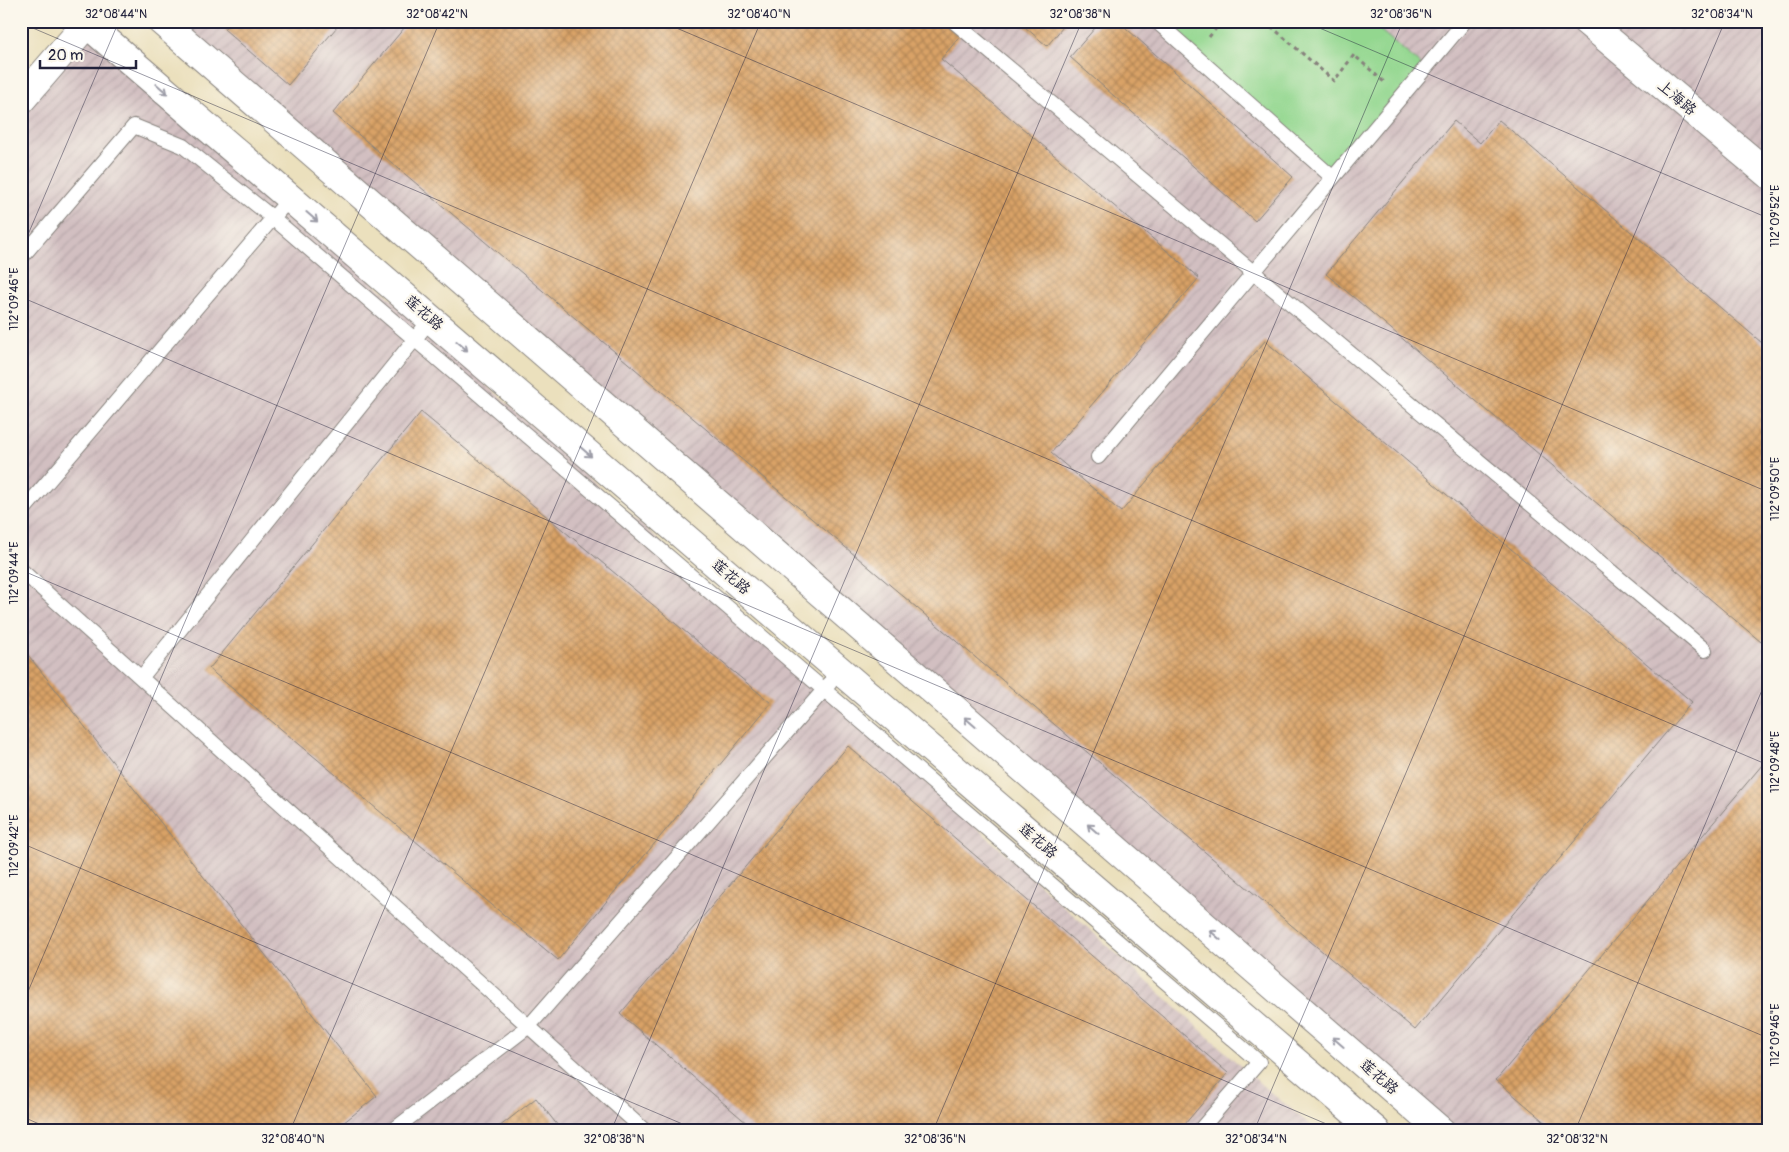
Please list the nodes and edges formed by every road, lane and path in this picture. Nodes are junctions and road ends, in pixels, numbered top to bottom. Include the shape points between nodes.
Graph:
1 (161, 21) edge
2 (953, 21) edge
3 (1156, 21) edge
4 (1265, 21) edge
5 (1465, 21) edge
6 (1586, 21) edge
7 (87, 22) edge
8 (1401, 96) junction
9 (21, 100) edge
10 (1768, 174) edge
11 (1332, 177) junction
12 (281, 208) junction
13 (21, 258) edge
14 (1252, 272) junction
15 (422, 329) junction
16 (1098, 457) dead end
17 (21, 513) edge
18 (21, 570) edge
19 (1705, 650) dead end
20 (141, 678) junction
21 (832, 680) junction
22 (528, 1026) junction
23 (392, 1131) edge
24 (645, 1131) edge
25 (1199, 1131) edge
26 (1376, 1131) edge
27 (1441, 1131) edge

27 -> 1 street, 莲花路
2 - 14 lane
3 - 11 lane
4 - 8 path via 1334,81 1354,55
5 - 8 lane
6 - 10 street, 上海路
7 - 9 street
7 -> 12 street, 莲花路
8 - 11 lane
11 - 14 lane
12 - 13 lane via 183,146 134,126
12 - 15 street, 莲花路
12 - 17 lane
14 - 16 lane
14 - 19 lane
15 - 20 lane
15 - 21 street, 莲花路
18 - 20 lane
20 - 22 lane
21 - 22 lane
21 - 25 lane via 1259,1062
21 - 26 street, 莲花路
22 - 23 lane
22 - 24 lane

